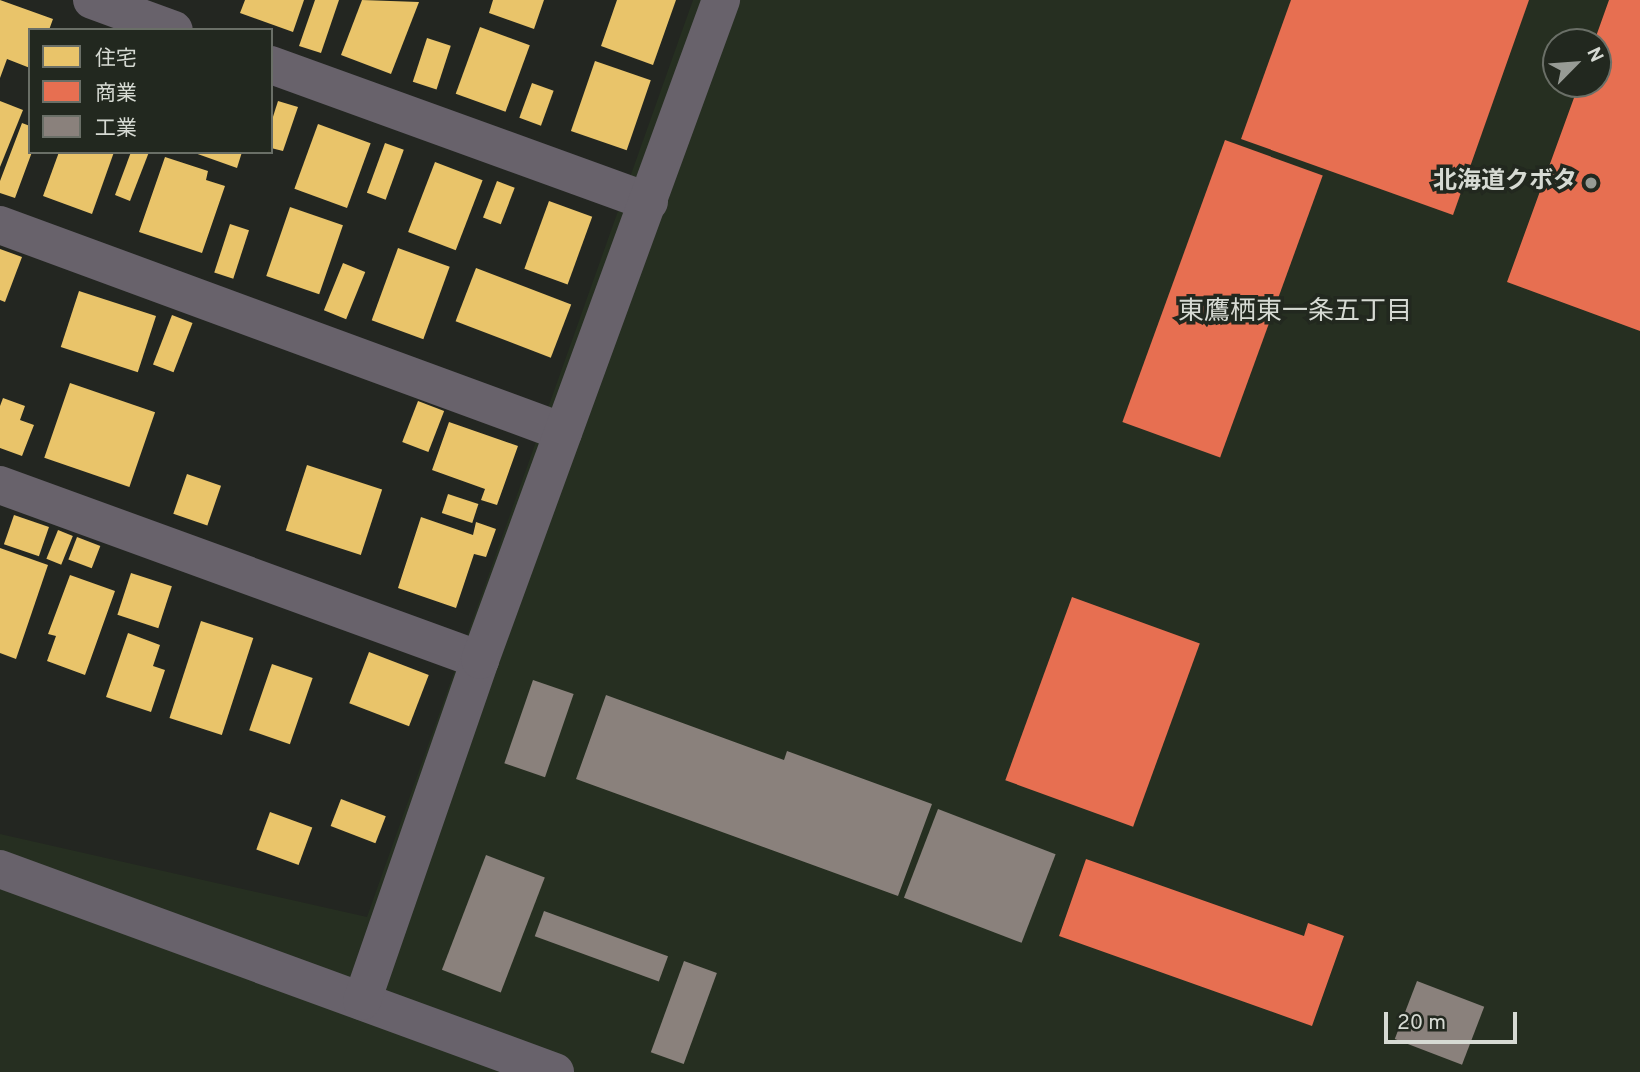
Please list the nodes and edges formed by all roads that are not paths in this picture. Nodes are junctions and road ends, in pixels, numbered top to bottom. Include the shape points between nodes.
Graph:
1 (92, 0) edge
2 (722, 0) edge
3 (169, 28) edge
4 (273, 66) edge
5 (649, 202) junction
6 (0, 225) edge
7 (564, 432) junction
8 (0, 485) edge
9 (480, 660) junction
10 (0, 869) edge
11 (362, 1001) junction
12 (555, 1072) edge

1 - 3 street
2 - 5 street
4 - 5 street
5 - 7 street
6 - 7 street
7 - 9 street
8 - 9 street
9 - 11 street
10 - 11 street
11 - 12 street

